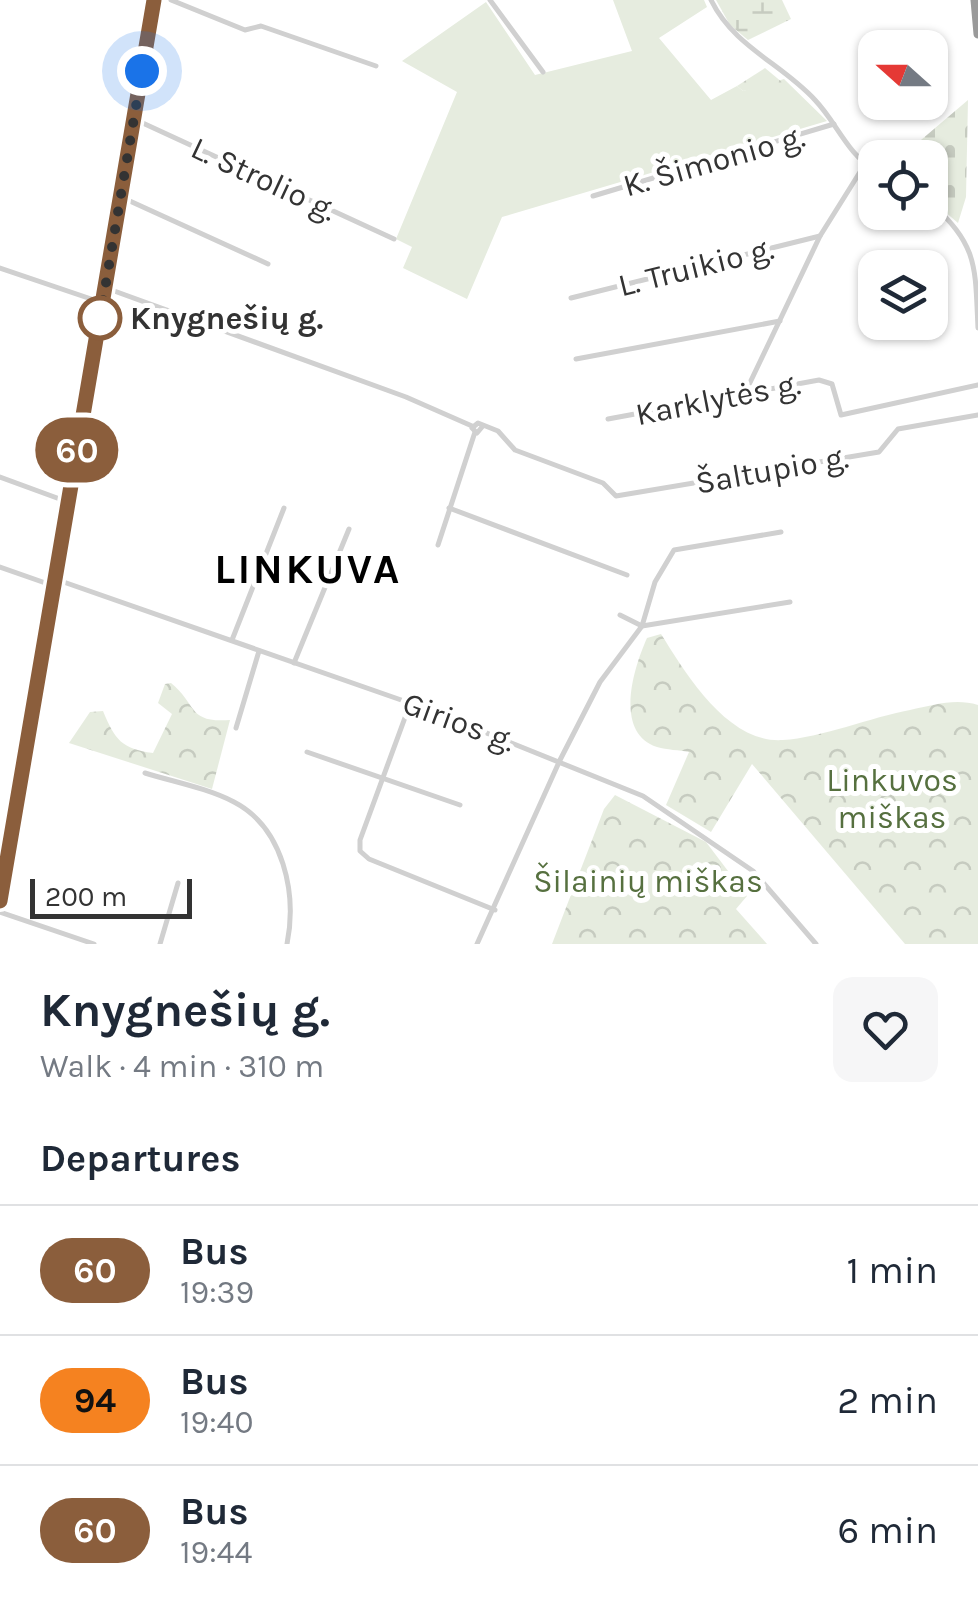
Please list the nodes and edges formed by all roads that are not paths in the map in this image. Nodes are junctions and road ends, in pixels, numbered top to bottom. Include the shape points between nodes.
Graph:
1 (154, 0) edge
2 (172, 0) edge
3 (490, 0) edge
4 (711, 0) edge
5 (974, 0) edge
6 (978, 34) edge
7 (376, 66) dead end
8 (543, 72) dead end
9 (134, 119) junction
10 (834, 124) junction
11 (858, 155) edge
12 (858, 175) edge
13 (121, 196) junction
14 (594, 196) dead end
15 (948, 220) edge
16 (820, 236) junction
17 (394, 239) dead end
18 (268, 264) dead end
19 (0, 268) edge
20 (106, 288) junction
21 (570, 298) dead end
22 (102, 303) junction
23 (780, 321) junction
24 (978, 328) edge
25 (576, 359) dead end
26 (978, 385) edge
27 (746, 391) junction
28 (978, 415) edge
29 (608, 420) dead end
30 (474, 429) junction
31 (0, 477) edge
32 (68, 502) junction
33 (284, 508) dead end
34 (449, 508) junction
35 (348, 528) dead end
36 (781, 532) dead end
37 (438, 545) dead end
38 (0, 567) edge
39 (627, 574) dead end
40 (55, 583) junction
41 (790, 602) dead end
42 (620, 615) dead end
43 (642, 626) junction
44 (232, 641) junction
45 (259, 651) junction
46 (294, 664) junction
47 (410, 704) junction
48 (236, 728) dead end
49 (306, 752) dead end
50 (560, 760) junction
51 (145, 773) dead end
52 (383, 780) junction
53 (460, 805) dead end
54 (178, 883) dead end
55 (0, 901) edge
56 (494, 910) junction
57 (0, 912) edge
58 (94, 944) edge
59 (160, 944) edge
60 (288, 944) edge
61 (477, 944) edge
62 (816, 944) edge

1 - 9 street
2 - 7 street via 245,30 262,26
3 - 8 street
4 - 10 street via 729,31 805,90
5 - 6 highway
9 - 13 street
9 - 17 street, L. Strolio g.
10 - 11 street
10 - 14 street, K. Šimonio g.
12 - 16 street
13 - 18 street
13 - 20 street
15 - 24 street via 969,240
16 - 21 street, L. Truikio g.
16 - 23 street
19 - 22 street
20 - 22 street
20 - 30 street via 406,397
22 - 32 street
23 - 25 street, L. Truikio g.
23 - 27 street
26 - 27 street, Karklytės g. via 841,415 836,390 826,380
27 - 29 street, Karklytės g.
28 - 30 street, Šaltupio g. via 898,430 880,452 616,496 603,483 515,450 498,431
30 - 34 street
31 - 32 street
32 - 40 street
33 - 44 street
34 - 37 street
34 - 39 street
35 - 46 street
36 - 43 street via 674,550 655,582
38 - 40 street, Girios g.
40 - 44 street, Girios g.
40 - 55 street
41 - 43 street
42 - 43 street
43 - 50 street via 600,682
44 - 45 street, Girios g.
45 - 46 street, Girios g.
45 - 48 street
46 - 47 street, Girios g.
47 - 50 street, Girios g.
47 - 52 street
49 - 52 street
50 - 56 street
50 - 62 street, Girios g. via 643,796 730,854 769,886
51 - 60 street via 236,803 270,838 289,876
52 - 53 street
52 - 56 street via 360,851
54 - 59 street
56 - 61 street
57 - 58 street

